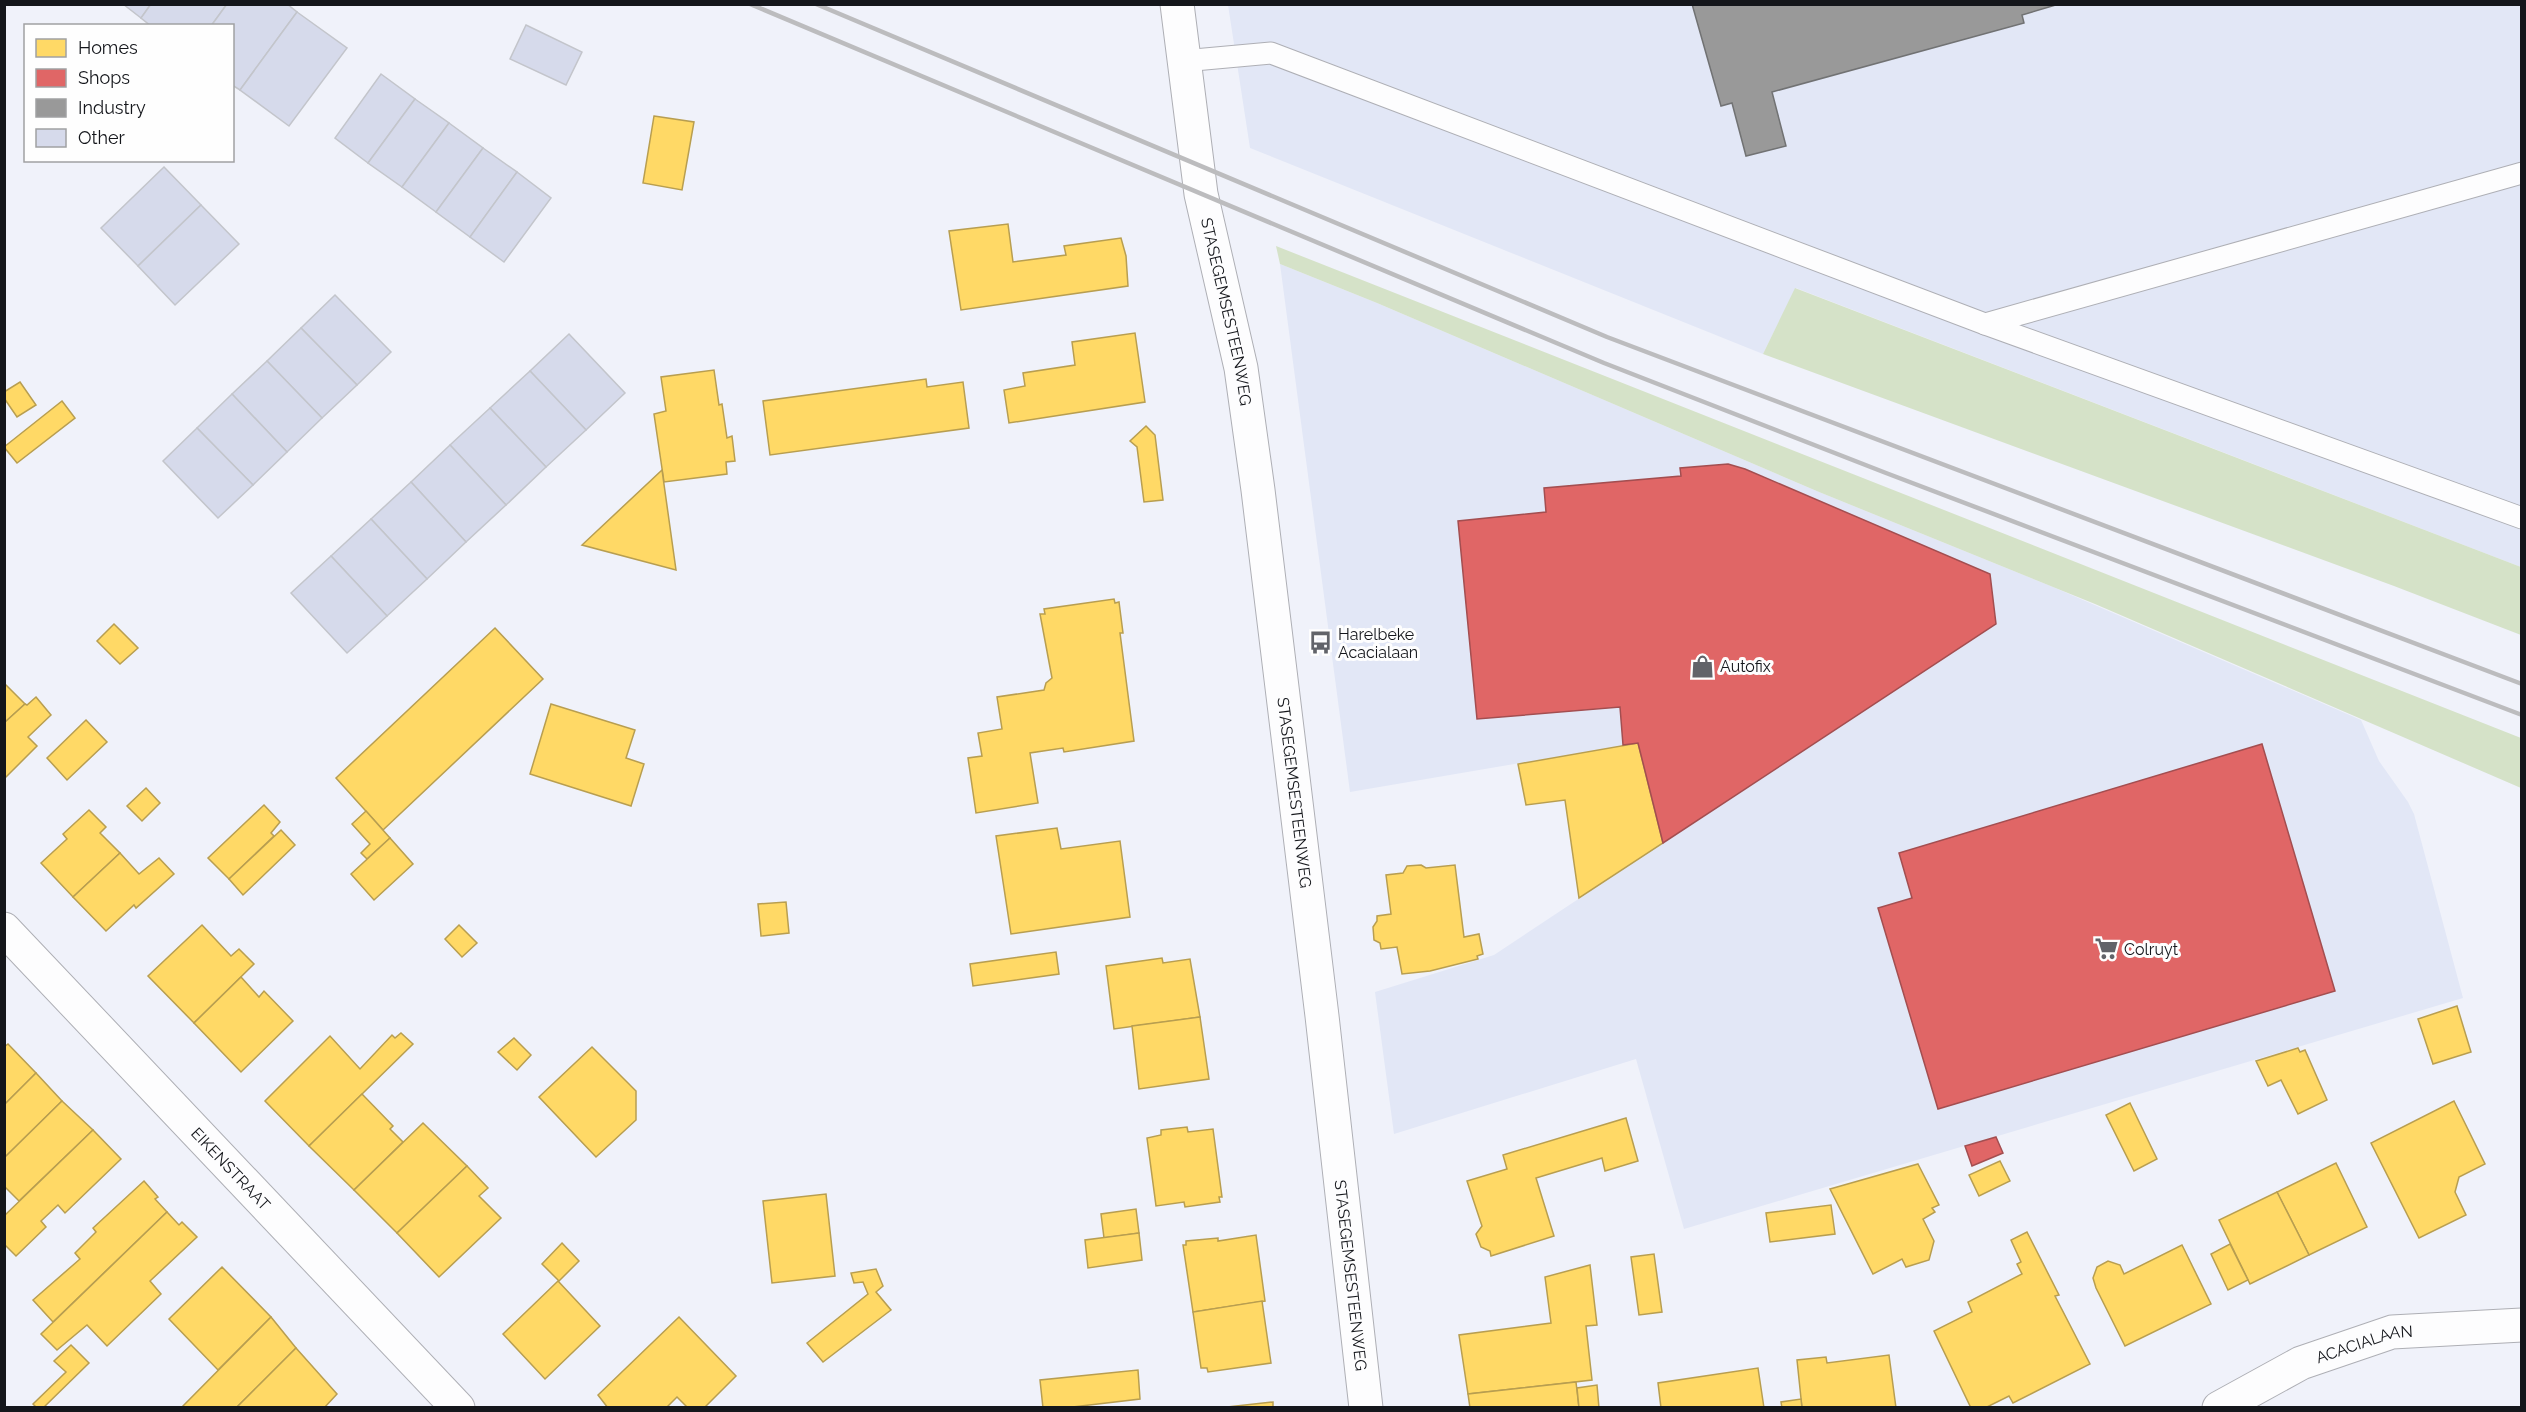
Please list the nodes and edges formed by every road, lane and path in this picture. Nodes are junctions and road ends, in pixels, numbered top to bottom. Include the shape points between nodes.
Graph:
1 (1177, 4) edge
2 (1184, 61) junction
3 (2522, 173) edge
4 (1985, 324) junction
5 (2522, 518) edge
6 (4, 929) edge
7 (2522, 1324) edge
8 (458, 1407) edge
9 (1366, 1407) edge
10 (2219, 1407) edge

1 - 2 street, STASEGEMSESTEENWEG
2 - 4 lane via 1271,53
2 - 9 street, STASEGEMSESTEENWEG via 1200,180 1241,368 1321,1004
3 - 4 lane
4 - 5 lane
6 - 8 street, EIKENSTRAAT
7 - 10 street, ACACIALAAN via 2392,1332 2301,1364

